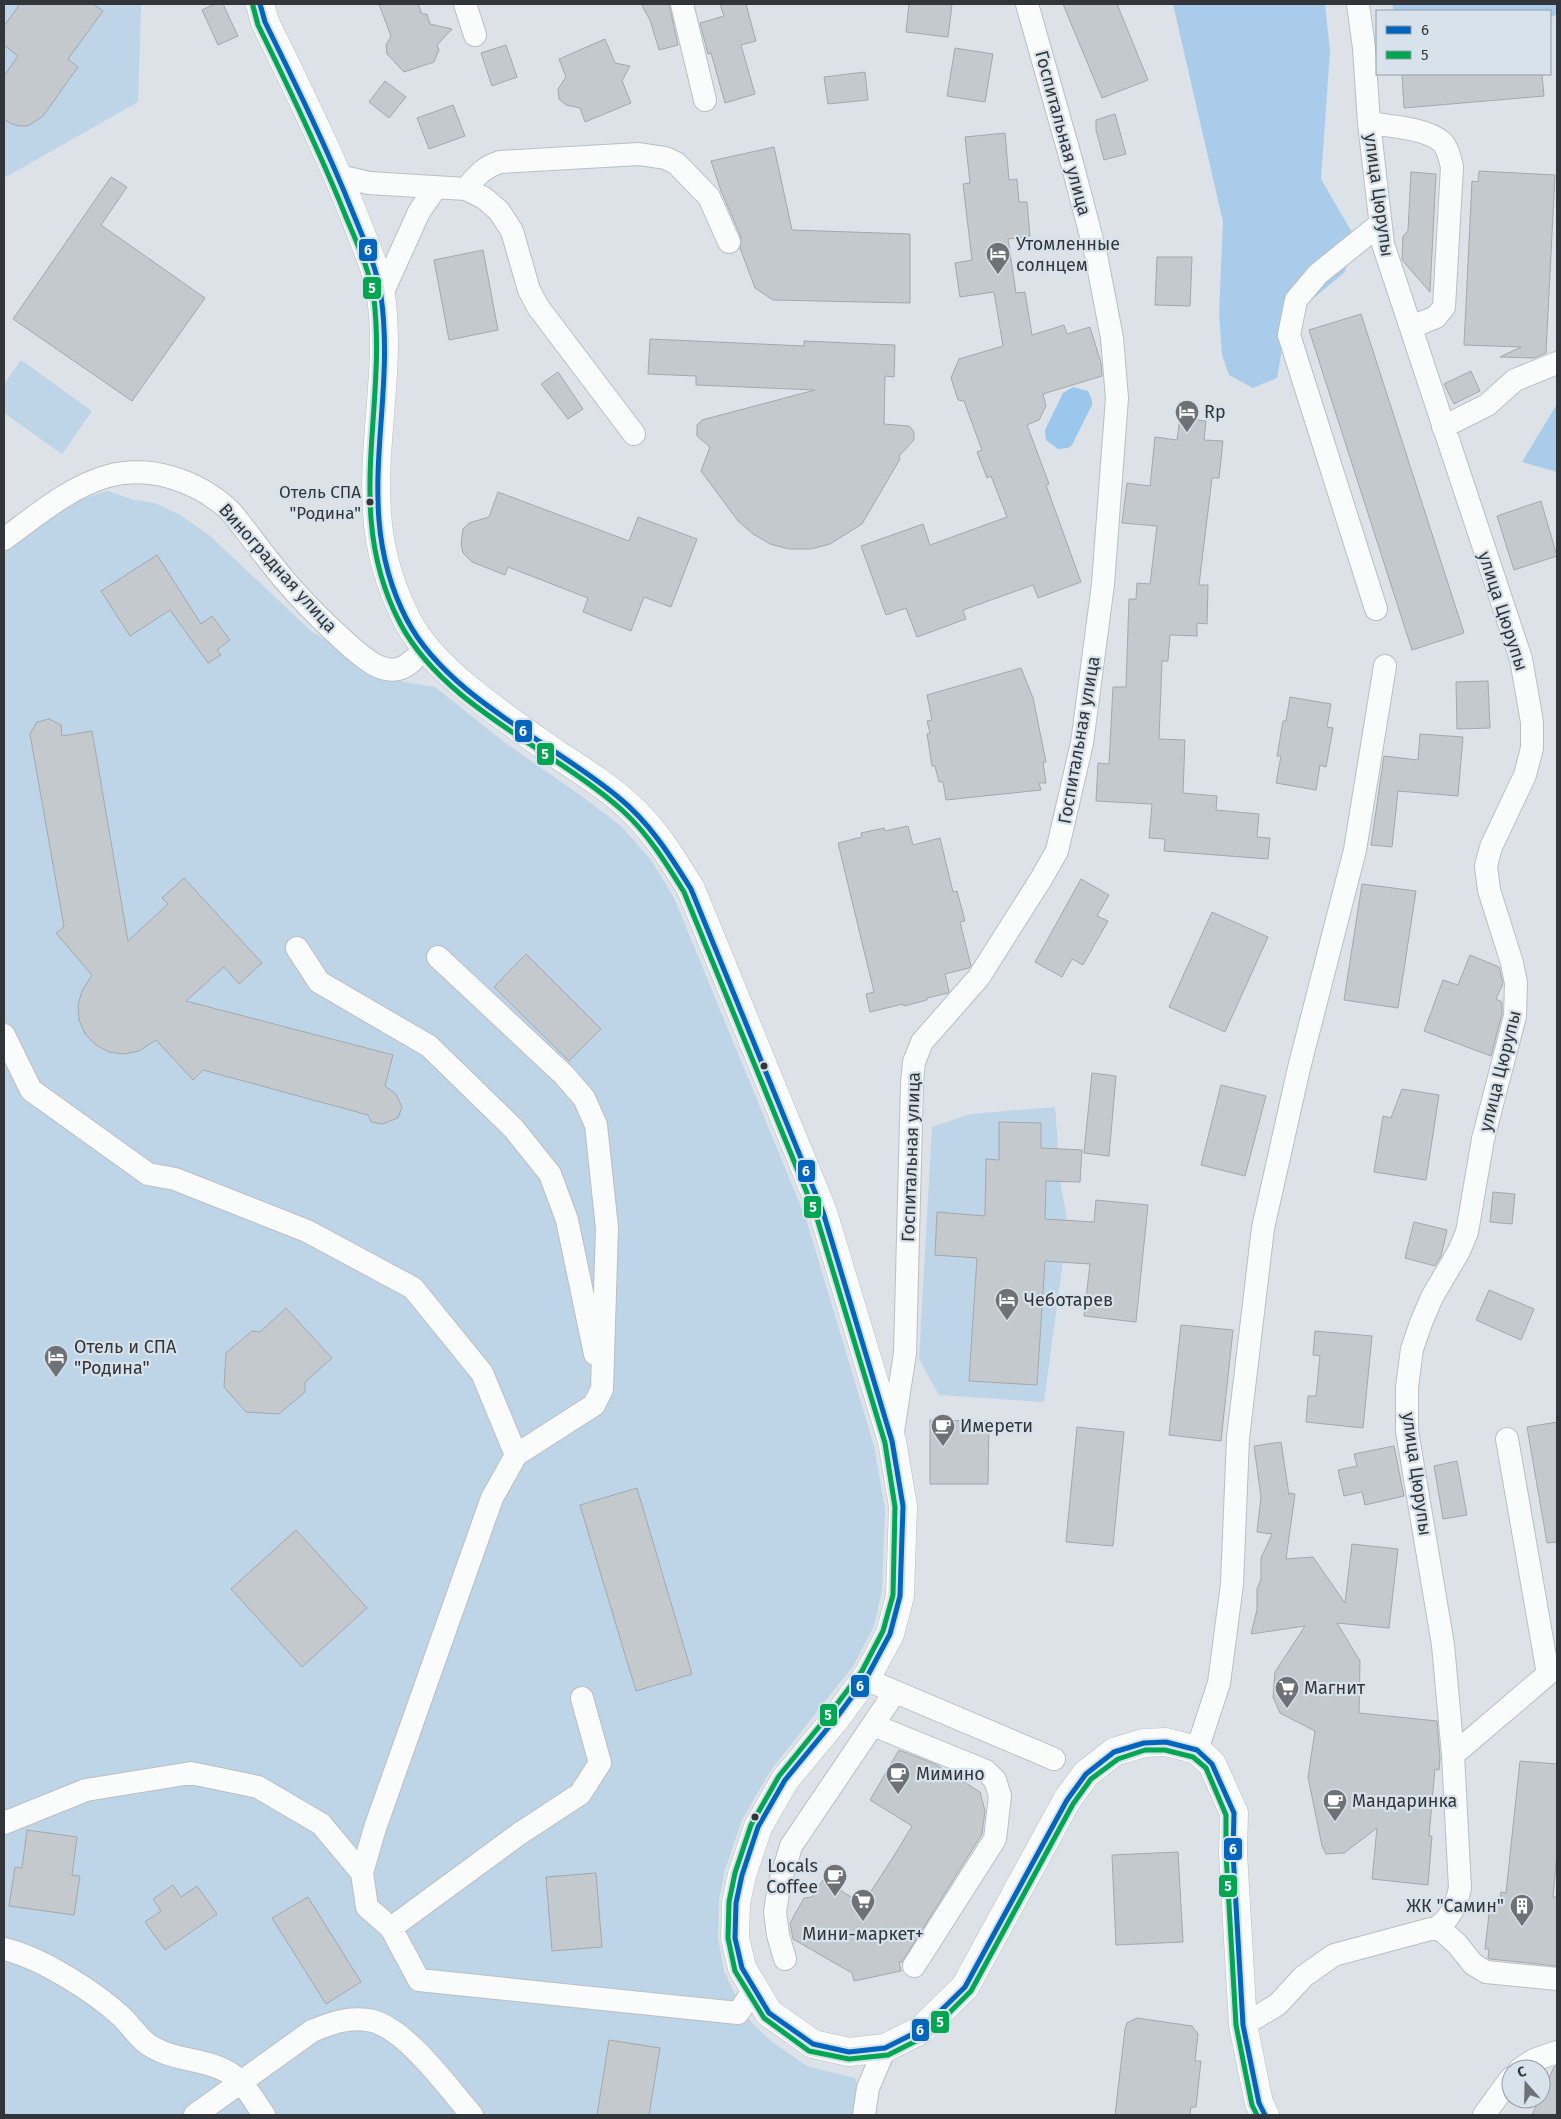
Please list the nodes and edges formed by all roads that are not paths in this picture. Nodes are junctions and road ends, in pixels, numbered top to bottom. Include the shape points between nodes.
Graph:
1 (260, 4) edge
2 (465, 4) edge
3 (682, 4) edge
4 (1026, 4) edge
5 (1358, 4) edge
6 (475, 35) dead end
7 (706, 100) dead end
8 (1369, 123) junction
9 (339, 176) junction
10 (436, 187) junction
11 (466, 189) junction
12 (1380, 224) junction
13 (729, 242) dead end
14 (381, 296) junction
15 (1411, 326) junction
16 (1557, 363) edge
17 (1443, 427) junction
18 (634, 434) dead end
19 (4, 539) edge
20 (1376, 609) dead end
21 (425, 649) junction
22 (1385, 666) dead end
23 (297, 948) dead end
24 (438, 957) dead end
25 (4, 1035) edge
26 (602, 1389) junction
27 (1507, 1439) dead end
28 (892, 1441) junction
29 (516, 1455) junction
30 (865, 1679) junction
31 (895, 1692) junction
32 (582, 1698) dead end
33 (873, 1724) junction
34 (1197, 1750) junction
35 (1453, 1755) junction
36 (1054, 1759) dead end
37 (4, 1822) edge
38 (362, 1873) junction
39 (1438, 1927) junction
40 (391, 1928) junction
41 (4, 1949) edge
42 (785, 1959) dead end
43 (914, 1966) dead end
44 (1557, 1980) edge
45 (754, 1990) junction
46 (1243, 2025) junction
47 (885, 2048) junction
48 (1557, 2052) edge
49 (1537, 2059) edge
50 (242, 2083) junction
51 (1501, 2092) edge
52 (195, 2115) edge
53 (264, 2115) edge
54 (472, 2115) edge
55 (864, 2115) edge
56 (1265, 2115) edge
57 (1484, 2115) edge

1 - 9 main road via 265,22
2 - 6 street
3 - 7 street
4 - 28 street, Госпитальная улица via 1096,255 1112,338 1117,398 1103,584 1082,743 1057,851 979,977 934,1026 922,1042 914,1062 905,1353
5 - 8 street, улица Цюрупы
8 - 12 street, улица Цюрупы
8 - 15 street via 1416,130 1442,142 1452,167 1444,308 1436,317
9 - 10 street via 369,183
9 - 14 main road via 376,273
10 - 11 street
10 - 14 street via 419,212
11 - 13 street via 480,172 500,162 639,154 665,158 676,163 709,197
11 - 18 street via 484,198 503,217 512,231 529,290 538,307
12 - 15 street, улица Цюрупы via 1390,266
12 - 20 street via 1318,274 1296,300 1290,335
14 - 21 main road via 383,368 376,510 379,538 389,579 407,620
15 - 17 street, улица Цюрупы
16 - 17 street via 1516,380 1487,405
17 - 35 street, улица Цюрупы via 1521,659 1532,722 1532,748 1525,775 1491,847 1486,866 1489,890 1516,983 1515,1016 1484,1139 1467,1232 1421,1322 1412,1349 1407,1387 1407,1431 1443,1645
19 - 21 street, Виноградная улица via 54,503 107,476 149,473 172,476 228,509 296,594 367,660 381,667 397,669
21 - 28 main road via 503,718 592,778 636,814 668,851 691,889 823,1212
22 - 34 street via 1355,850 1299,1068 1263,1228 1238,1438 1232,1584 1218,1683
23 - 26 street via 319,982 429,1046 514,1129 550,1174 567,1220
24 - 26 street via 564,1075 584,1098 596,1125 608,1228
25 - 29 street via 31,1090 148,1174 175,1180 308,1231 413,1288 482,1373
26 - 29 street via 594,1405
27 - 35 street via 1548,1674
28 - 30 main road via 903,1506 900,1596 890,1634
29 - 38 street via 492,1498
30 - 31 street
30 - 45 main road via 785,1780 758,1827 736,1903 735,1938 742,1968
31 - 33 street
31 - 36 street
32 - 40 street via 600,1762 580,1794 519,1834
33 - 42 street via 791,1846 775,1912
33 - 43 street via 986,1771 995,1780 1000,1796 995,1839
34 - 46 main road via 1212,1764 1234,1812 1233,1853
34 - 47 main road via 1166,1742 1144,1743 1114,1752 1086,1774 1067,1800 965,1987 921,2030
35 - 39 street, улица Цюрупы via 1460,1888 1455,1908
37 - 38 street via 86,1790 191,1773 258,1787 321,1824
38 - 40 street via 367,1907
39 - 44 street via 1473,1964 1486,1972
39 - 46 street via 1334,1955 1304,1976 1277,2005
40 - 45 street via 419,1980 738,2013
41 - 50 street via 50,1968 89,1992 122,2017 145,2042 170,2054 218,2068
45 - 47 main road via 769,2013 813,2044 849,2052
46 - 56 main road via 1259,2103
47 - 55 street via 868,2088
48 - 49 street
50 - 52 street
50 - 53 street
50 - 54 street via 312,2030 352,2019 370,2020 405,2040
51 - 57 street

